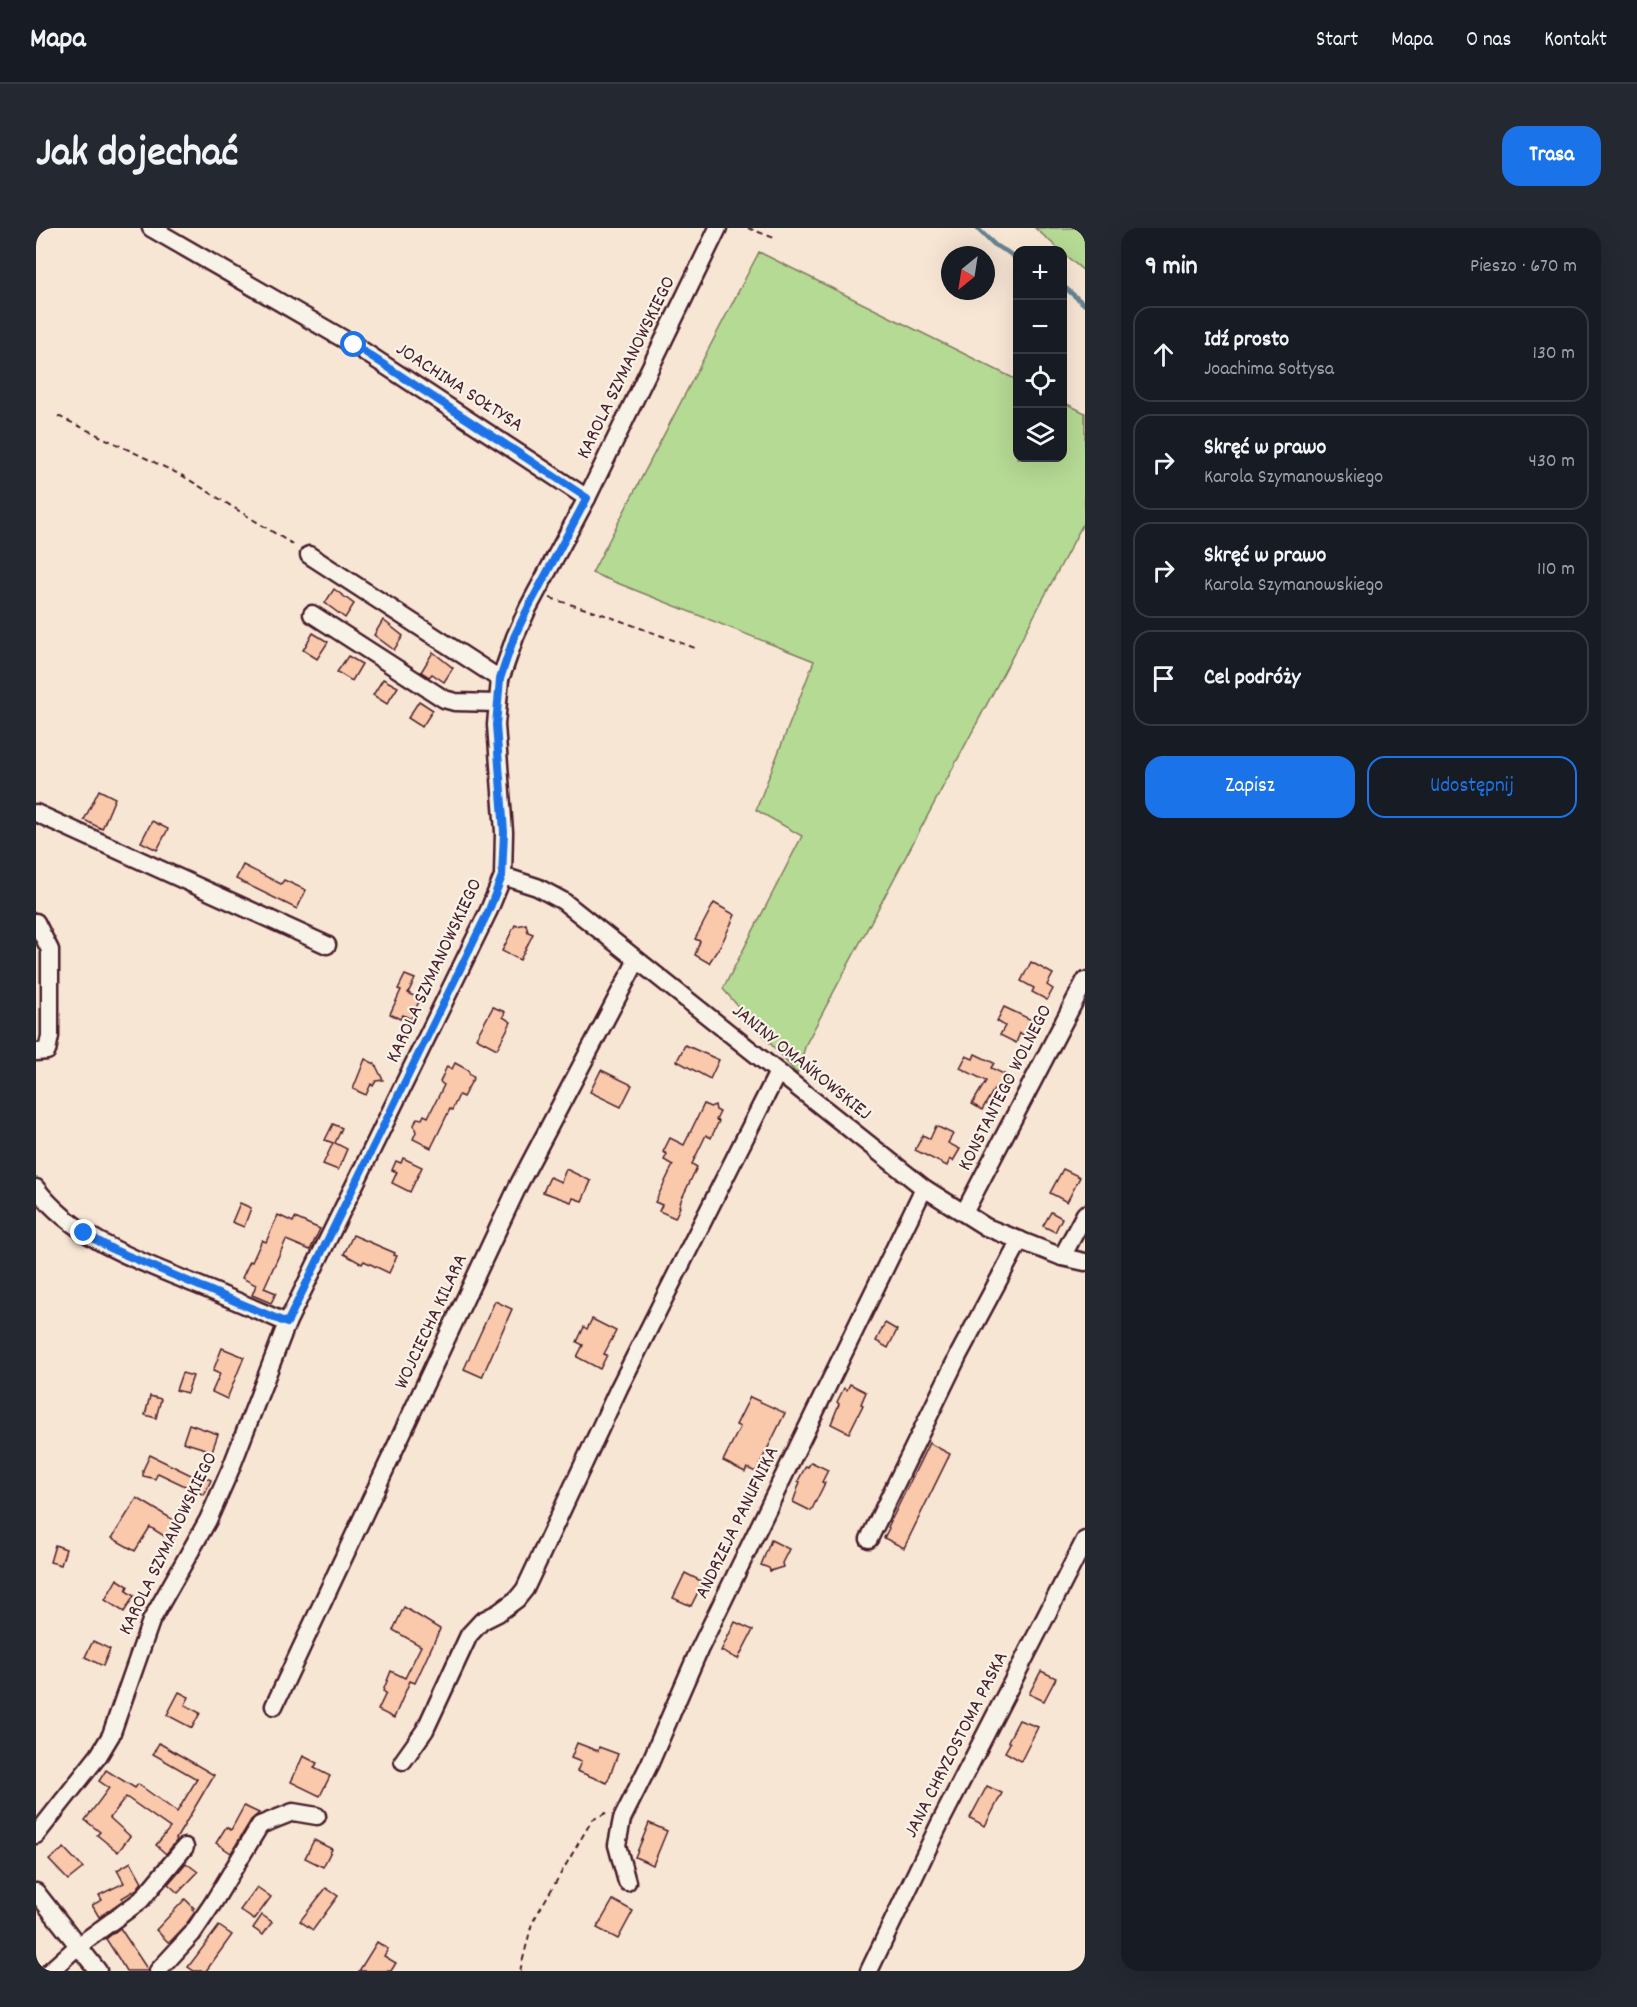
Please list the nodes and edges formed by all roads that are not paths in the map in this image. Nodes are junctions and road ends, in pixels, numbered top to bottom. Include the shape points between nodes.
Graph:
1 (151, 228) edge
2 (718, 228) edge
3 (587, 498) junction
4 (309, 555) road end
5 (312, 614) dead end
6 (500, 679) junction
7 (497, 703) junction
8 (36, 813) edge
9 (502, 876) junction
10 (36, 922) edge
11 (327, 945) dead end
12 (637, 960) junction
13 (1085, 981) edge
14 (36, 1052) edge
15 (778, 1072) junction
16 (36, 1188) edge
17 (924, 1188) junction
18 (964, 1213) junction
19 (1085, 1214) edge
20 (1020, 1240) junction
21 (1062, 1257) junction
22 (1085, 1262) edge
23 (287, 1323) junction
24 (869, 1539) dead end
25 (1085, 1540) edge
26 (274, 1706) dead end
27 (403, 1761) dead end
28 (317, 1816) dead end
29 (36, 1835) edge
30 (185, 1847) dead end
31 (627, 1882) dead end
32 (36, 1892) edge
33 (41, 1910) edge
34 (80, 1948) junction
35 (50, 1971) edge
36 (62, 1971) edge
37 (98, 1971) edge
38 (158, 1971) edge
39 (869, 1971) edge

1 - 3 street, JOACHIMA SOŁTYSA via 354,345
2 - 3 street, KAROLA SZYMANOWSKIEGO
3 - 6 street, KAROLA SZYMANOWSKIEGO via 514,637
4 - 6 street
5 - 7 street via 444,699
6 - 7 street, KAROLA SZYMANOWSKIEGO
7 - 9 street, KAROLA SZYMANOWSKIEGO via 504,832
8 - 11 street
9 - 12 street, JANINY OMAŃKOWSKIEJ via 537,887 563,901
9 - 23 street, KAROLA SZYMANOWSKIEGO
10 - 14 street via 50,950 50,1036 47,1051
12 - 15 street, JANINY OMAŃKOWSKIEJ
12 - 26 street, WOJCIECHA KILARA via 519,1184
13 - 18 street, KONSTANTEGO WOLNEGO
15 - 17 street, JANINY OMAŃKOWSKIEJ
15 - 27 street via 619,1388 525,1589 468,1635 425,1730
16 - 23 street via 62,1217 114,1250
17 - 18 street, JANINY OMAŃKOWSKIEJ
17 - 31 street, ANDRZEJA PANUFNIKA via 699,1650 622,1819 617,1845
18 - 20 street, JANINY OMAŃKOWSKIEJ via 986,1227
19 - 21 street
20 - 21 street, JANINY OMAŃKOWSKIEJ
20 - 24 street via 959,1354
21 - 22 street, JANINY OMAŃKOWSKIEJ
23 - 29 street, KAROLA SZYMANOWSKIEGO via 217,1499 146,1632 111,1734
25 - 39 street, JANA CHRYZOSTOMA PASKA
28 - 38 street via 293,1812 260,1825 192,1934
30 - 34 street via 141,1900
32 - 33 street
33 - 34 street
34 - 35 street
34 - 36 street
34 - 37 street

